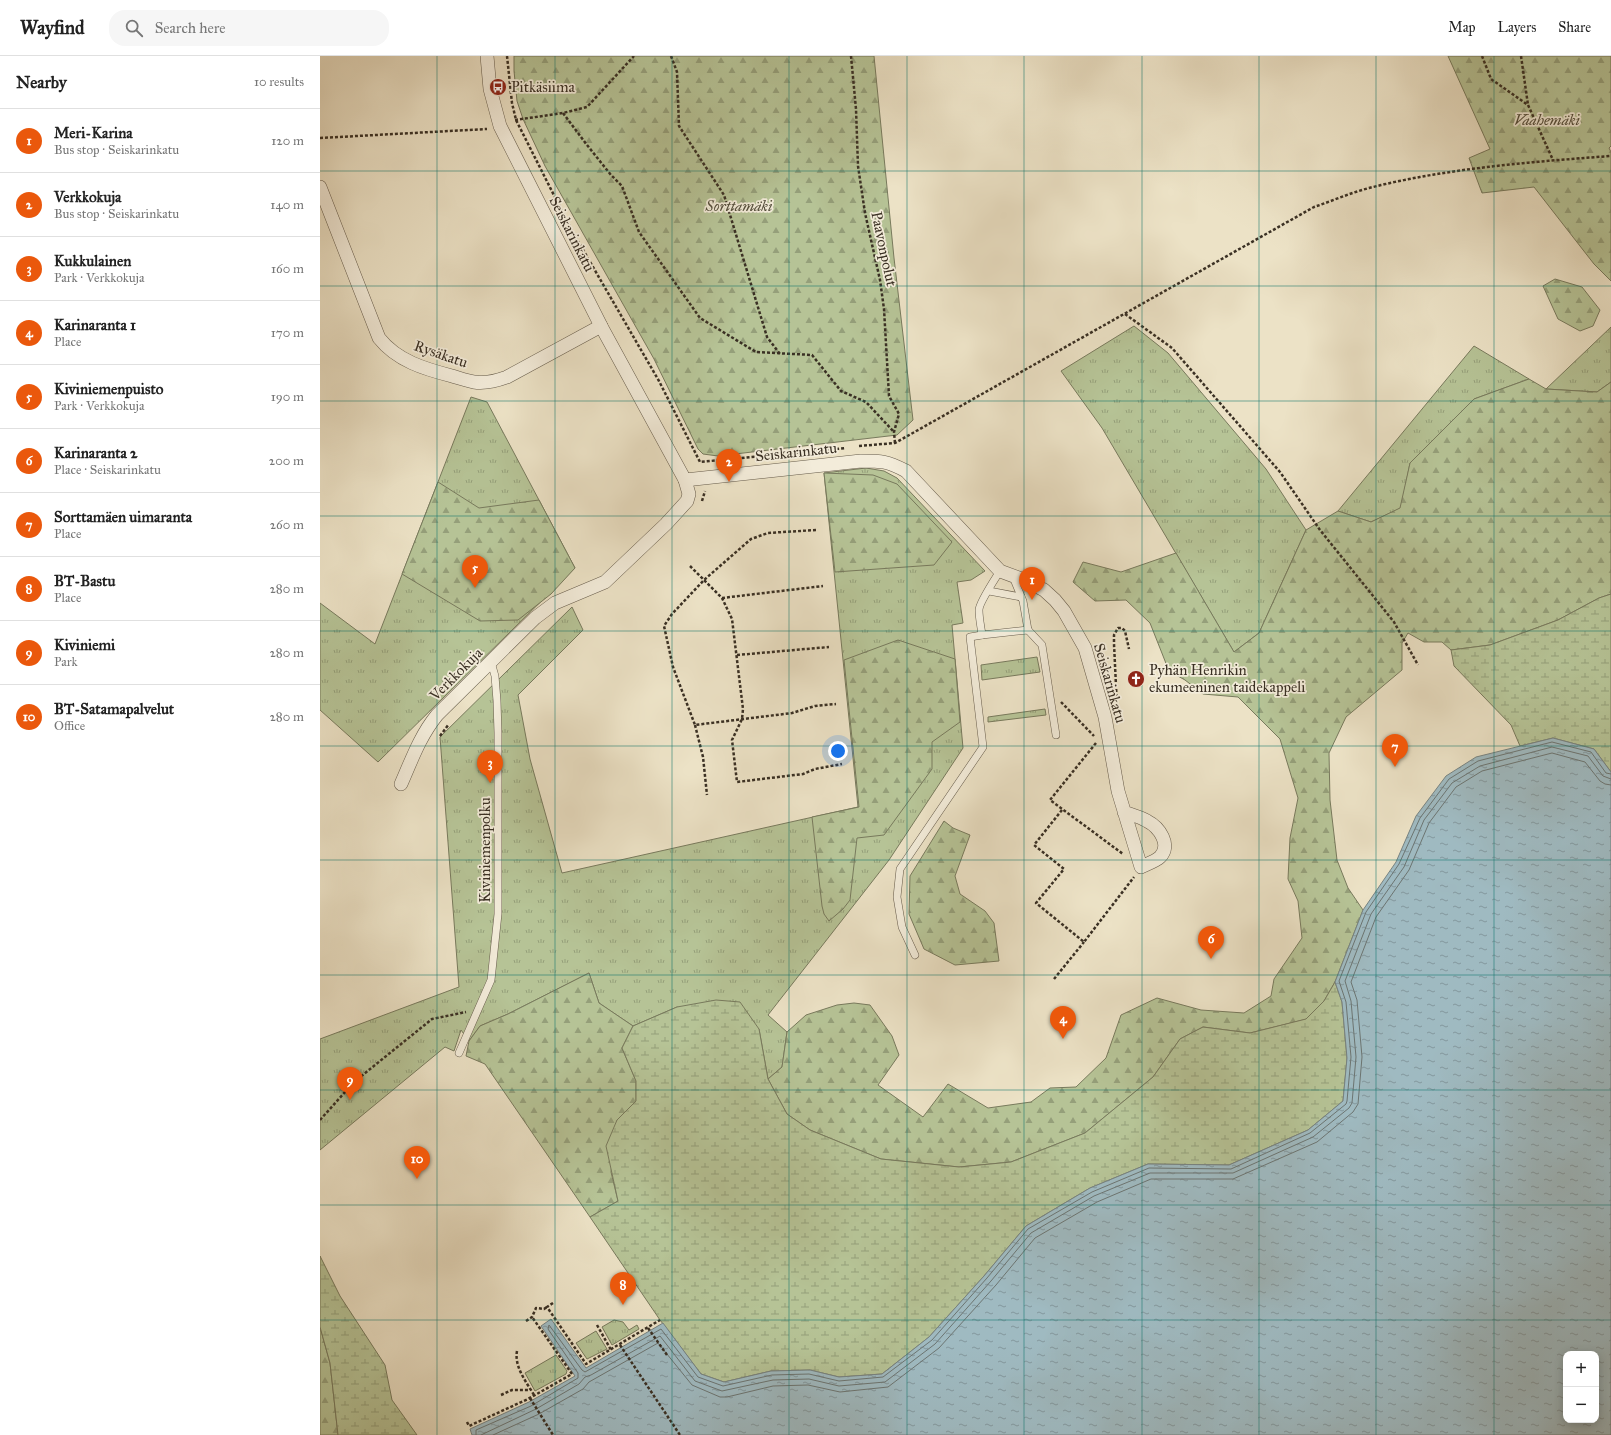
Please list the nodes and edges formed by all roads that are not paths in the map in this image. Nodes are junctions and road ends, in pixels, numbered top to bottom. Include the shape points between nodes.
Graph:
1 (487, 56) edge
2 (320, 188) edge
3 (601, 326) junction
4 (686, 480) junction
5 (1000, 571) junction
6 (1013, 577) junction
7 (989, 591) junction
8 (1021, 597) junction
9 (1028, 630) junction
10 (982, 635) junction
11 (491, 662) junction
12 (1056, 735) dead end
13 (401, 784) dead end
14 (1124, 812) junction
15 (915, 955) dead end
16 (459, 1053) dead end

1 - 3 street, Seiskarinkatu via 491,95 500,126
2 - 3 street, Rysäkatu via 379,338 400,357 429,370 474,382 494,382
3 - 4 street, Seiskarinkatu
4 - 5 street, Seiskarinkatu via 881,461 906,472
4 - 11 street, Verkkokuja via 689,494 687,501 605,582 555,602 535,618
5 - 6 street, Seiskarinkatu
5 - 7 lane
6 - 8 lane
6 - 14 street, Seiskarinkatu via 1044,590 1055,600 1085,648 1105,717
7 - 8 lane
7 - 10 lane via 980,603
8 - 9 lane
9 - 10 lane
9 - 12 lane via 1042,645
10 - 15 lane via 970,637 983,747 900,869 897,897 902,927
11 - 13 street, Verkkokuja via 426,728
11 - 16 lane, Kiviniemenpolku via 495,676 498,734 498,914 491,980
14 - 14 street, Seiskarinkatu via 1141,867 1160,857 1165,849 1164,840 1158,829 1147,821

